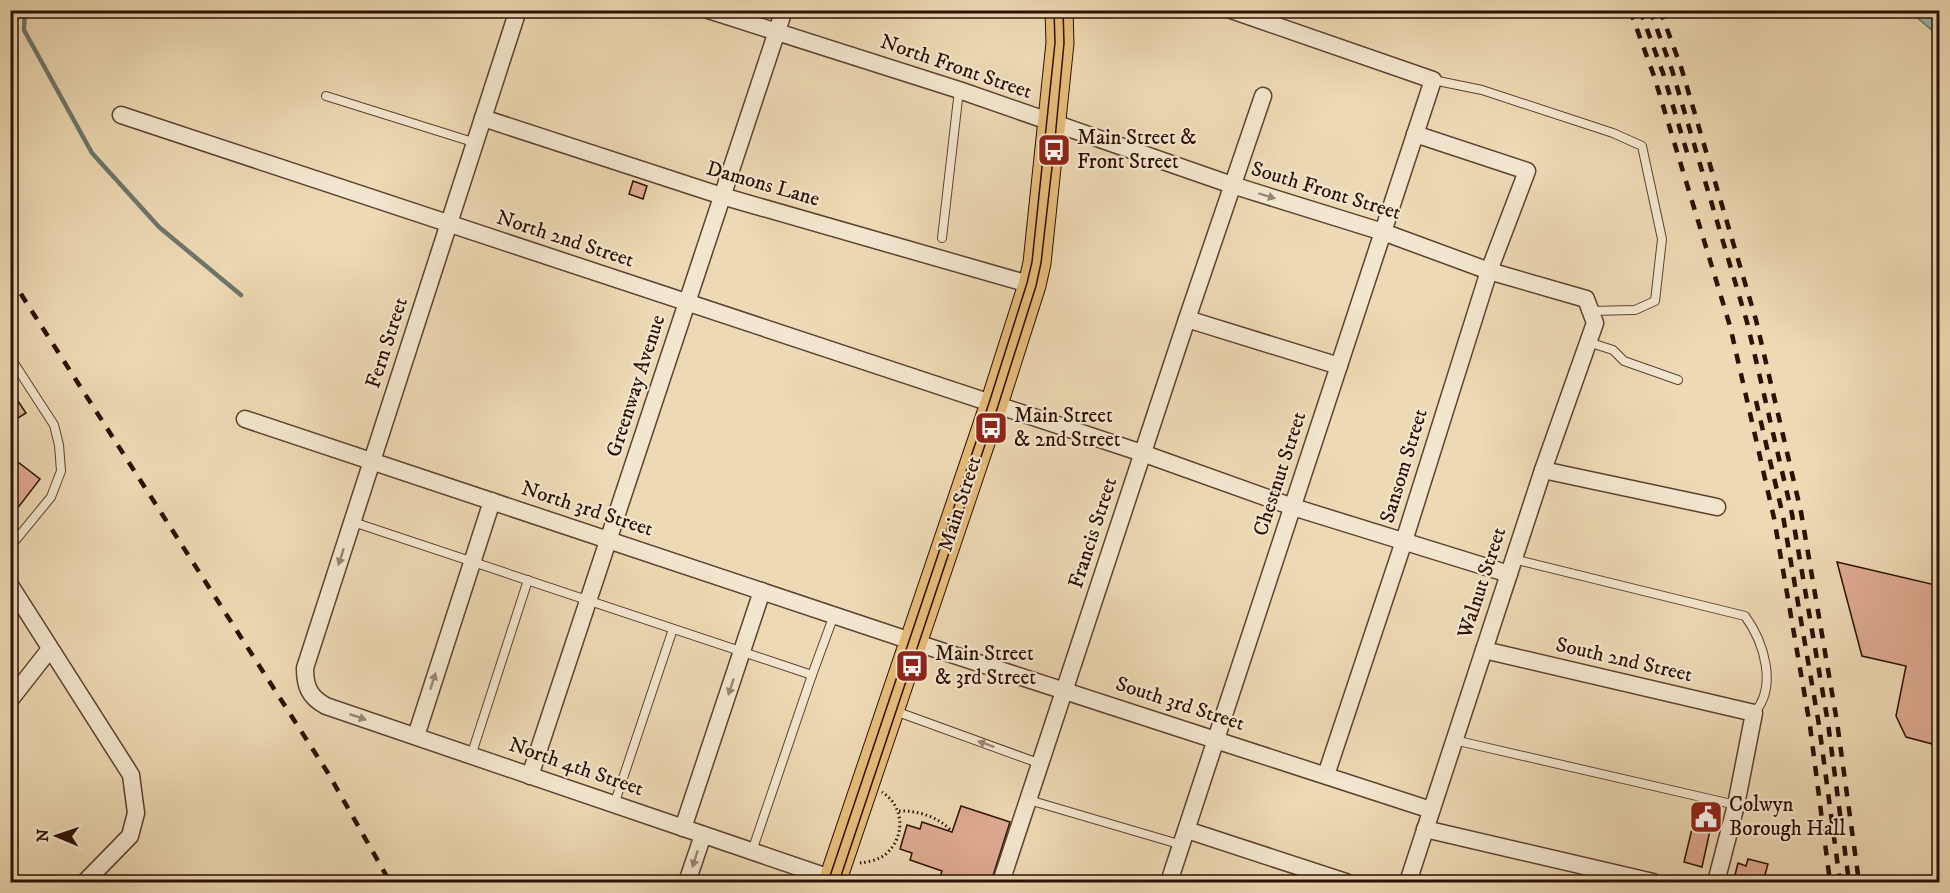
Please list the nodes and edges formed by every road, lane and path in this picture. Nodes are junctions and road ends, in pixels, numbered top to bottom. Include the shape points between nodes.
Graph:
1 (518, 10) edge
2 (708, 10) edge
3 (784, 10) edge
4 (1059, 10) edge
5 (1231, 10) edge
6 (777, 31) junction
7 (1433, 80) junction
8 (959, 90) junction
9 (326, 96) dead end
10 (1263, 96) dead end
11 (121, 115) dead end
12 (483, 118) junction
13 (1052, 124) junction
14 (1416, 134) junction
15 (476, 143) junction
16 (1232, 185) junction
17 (722, 196) junction
18 (449, 224) junction
19 (1383, 232) junction
20 (942, 238) dead end
21 (1489, 271) junction
22 (1032, 285) junction
23 (687, 303) junction
24 (1588, 305) junction
25 (1186, 319) junction
26 (1588, 342) junction
27 (10, 357) edge
28 (1339, 366) junction
29 (1678, 380) dead end
30 (994, 404) junction
31 (244, 419) dead end
32 (1142, 453) junction
33 (372, 462) junction
34 (1543, 470) junction
35 (492, 501) junction
36 (1293, 507) junction
37 (1717, 507) dead end
38 (353, 522) junction
39 (608, 540) junction
40 (1404, 541) junction
41 (10, 547) edge
42 (472, 562) junction
43 (1511, 567) junction
44 (528, 580) junction
45 (10, 585) edge
46 (762, 591) junction
47 (588, 600) junction
48 (834, 615) junction
49 (673, 629) junction
50 (915, 642) junction
51 (50, 649) junction
52 (1484, 650) junction
53 (742, 653) junction
54 (812, 675) junction
55 (308, 690) joint
56 (1065, 691) junction
57 (10, 700) edge
58 (891, 709) junction
59 (1754, 713) junction
60 (416, 736) junction
61 (1216, 740) junction
62 (1454, 740) junction
63 (471, 756) junction
64 (1041, 764) junction
65 (1326, 775) junction
66 (530, 776) junction
67 (866, 786) junction
68 (1029, 800) junction
69 (614, 805) junction
70 (1736, 805) junction
71 (1431, 810) junction
72 (899, 812) junction
73 (683, 828) junction
74 (1425, 830) junction
75 (952, 832) dead end
76 (703, 834) junction
77 (1184, 837) junction
78 (752, 851) junction
79 (838, 876) edge
80 (800, 879) edge
81 (85, 882) edge
82 (687, 882) edge
83 (1001, 882) edge
84 (1169, 882) edge
85 (1346, 882) edge
86 (1408, 882) edge
87 (1653, 882) edge
88 (1716, 882) edge

1 - 12 street, Fern Street
2 - 6 street, North Front Street
3 - 6 street, Greenway Avenue
4 - 13 main road, Main Street via 1060,43
5 - 7 street
6 - 8 street, North Front Street
6 - 17 street, Greenway Avenue
7 - 14 street, Chestnut Street
7 - 24 lane via 1493,94 1642,146 1662,239 1655,301 1635,310
8 - 13 street, North Front Street
8 - 20 lane
9 - 15 lane
10 - 16 street, Francis Street
11 - 18 street, North 2nd Street
12 - 15 street, Fern Street
12 - 17 street, Damons Lane
13 - 16 street, South Front Street
13 - 22 main road, Main Street
14 - 19 street, Chestnut Street
14 - 21 street, Sansom Street via 1527,171
15 - 18 street, Fern Street
16 -> 19 street, South Front Street
16 - 25 street, Francis Street
17 - 22 street, Damons Lane
17 - 23 street, Greenway Avenue
18 - 23 street, North 2nd Street
18 - 33 street, Fern Street
19 - 21 street, South Front Street
19 - 28 street, Chestnut Street
21 - 24 street, South Front Street
21 - 40 street, Sansom Street
22 - 30 main road, Main Street
23 - 30 street, North 2nd Street
23 - 39 street, Greenway Avenue
24 - 26 street, Walnut Street via 1595,323
25 - 28 street
25 - 32 street, Francis Street
26 - 29 lane via 1613,350 1624,361
26 - 34 street, Walnut Street
27 - 41 lane via 54,425 61,471 51,497
28 - 36 street, Chestnut Street
30 - 32 street
30 - 50 main road, Main Street
31 - 33 street, North 3rd Street
32 - 36 street
32 - 56 street, Francis Street
33 - 35 street, North 3rd Street
33 - 38 street, Fern Street
34 - 37 street
34 - 43 street, Walnut Street
35 - 39 street, North 3rd Street
35 - 42 street
36 - 40 street
36 - 61 street, Chestnut Street
38 - 42 lane
38 -> 55 street, Fern Street via 305,668
39 - 46 street, North 3rd Street
39 - 47 street, Greenway Avenue
40 - 43 street
40 - 65 street, Sansom Street
42 - 44 lane
60 -> 42 street
43 - 52 street, Walnut Street
43 - 59 lane via 1745,616 1762,647 1766,668 1762,703
44 - 47 lane
44 - 63 lane
45 - 51 street
46 - 48 street, North 3rd Street
46 - 53 street
47 - 49 lane
47 - 66 street, Greenway Avenue
48 - 50 street, North 3rd Street
48 - 54 lane
49 - 53 lane
49 - 69 lane
50 - 56 street, South 3rd Street
50 - 58 main road, Main Street
51 - 57 street
51 - 81 street via 131,775 136,813 130,836
52 - 59 street, South 2nd Street
52 - 62 street, Walnut Street
53 - 54 lane
53 -> 73 street
54 - 78 lane
55 -> 60 street, North 4th Street via 312,698 326,706
56 - 61 street, South 3rd Street
56 - 64 street, Francis Street
64 -> 58 lane
58 - 67 main road, Main Street
59 - 70 street
60 - 63 street, North 4th Street
61 - 65 street, South 3rd Street
61 - 77 street, Chestnut Street
62 - 70 lane
62 - 71 street, Walnut Street
63 - 66 street, North 4th Street
64 - 68 street, Francis Street
65 - 71 street, South 3rd Street
66 - 69 street, North 4th Street
67 - 72 path via 890,797
67 - 79 main road, Main Street
68 - 77 lane
68 - 83 street, Francis Street
69 - 73 street, North 4th Street
70 - 88 street
71 - 74 street, Walnut Street
72 - 75 path via 945,822
72 - 79 path via 898,838 886,855
73 - 76 street, North 4th Street
74 - 86 street, Walnut Street
74 - 87 street
76 - 78 street, North 4th Street
76 -> 82 street
77 - 84 street, Chestnut Street
77 - 85 street
78 - 80 street, North 4th Street
79 - 80 street, North 4th Street

